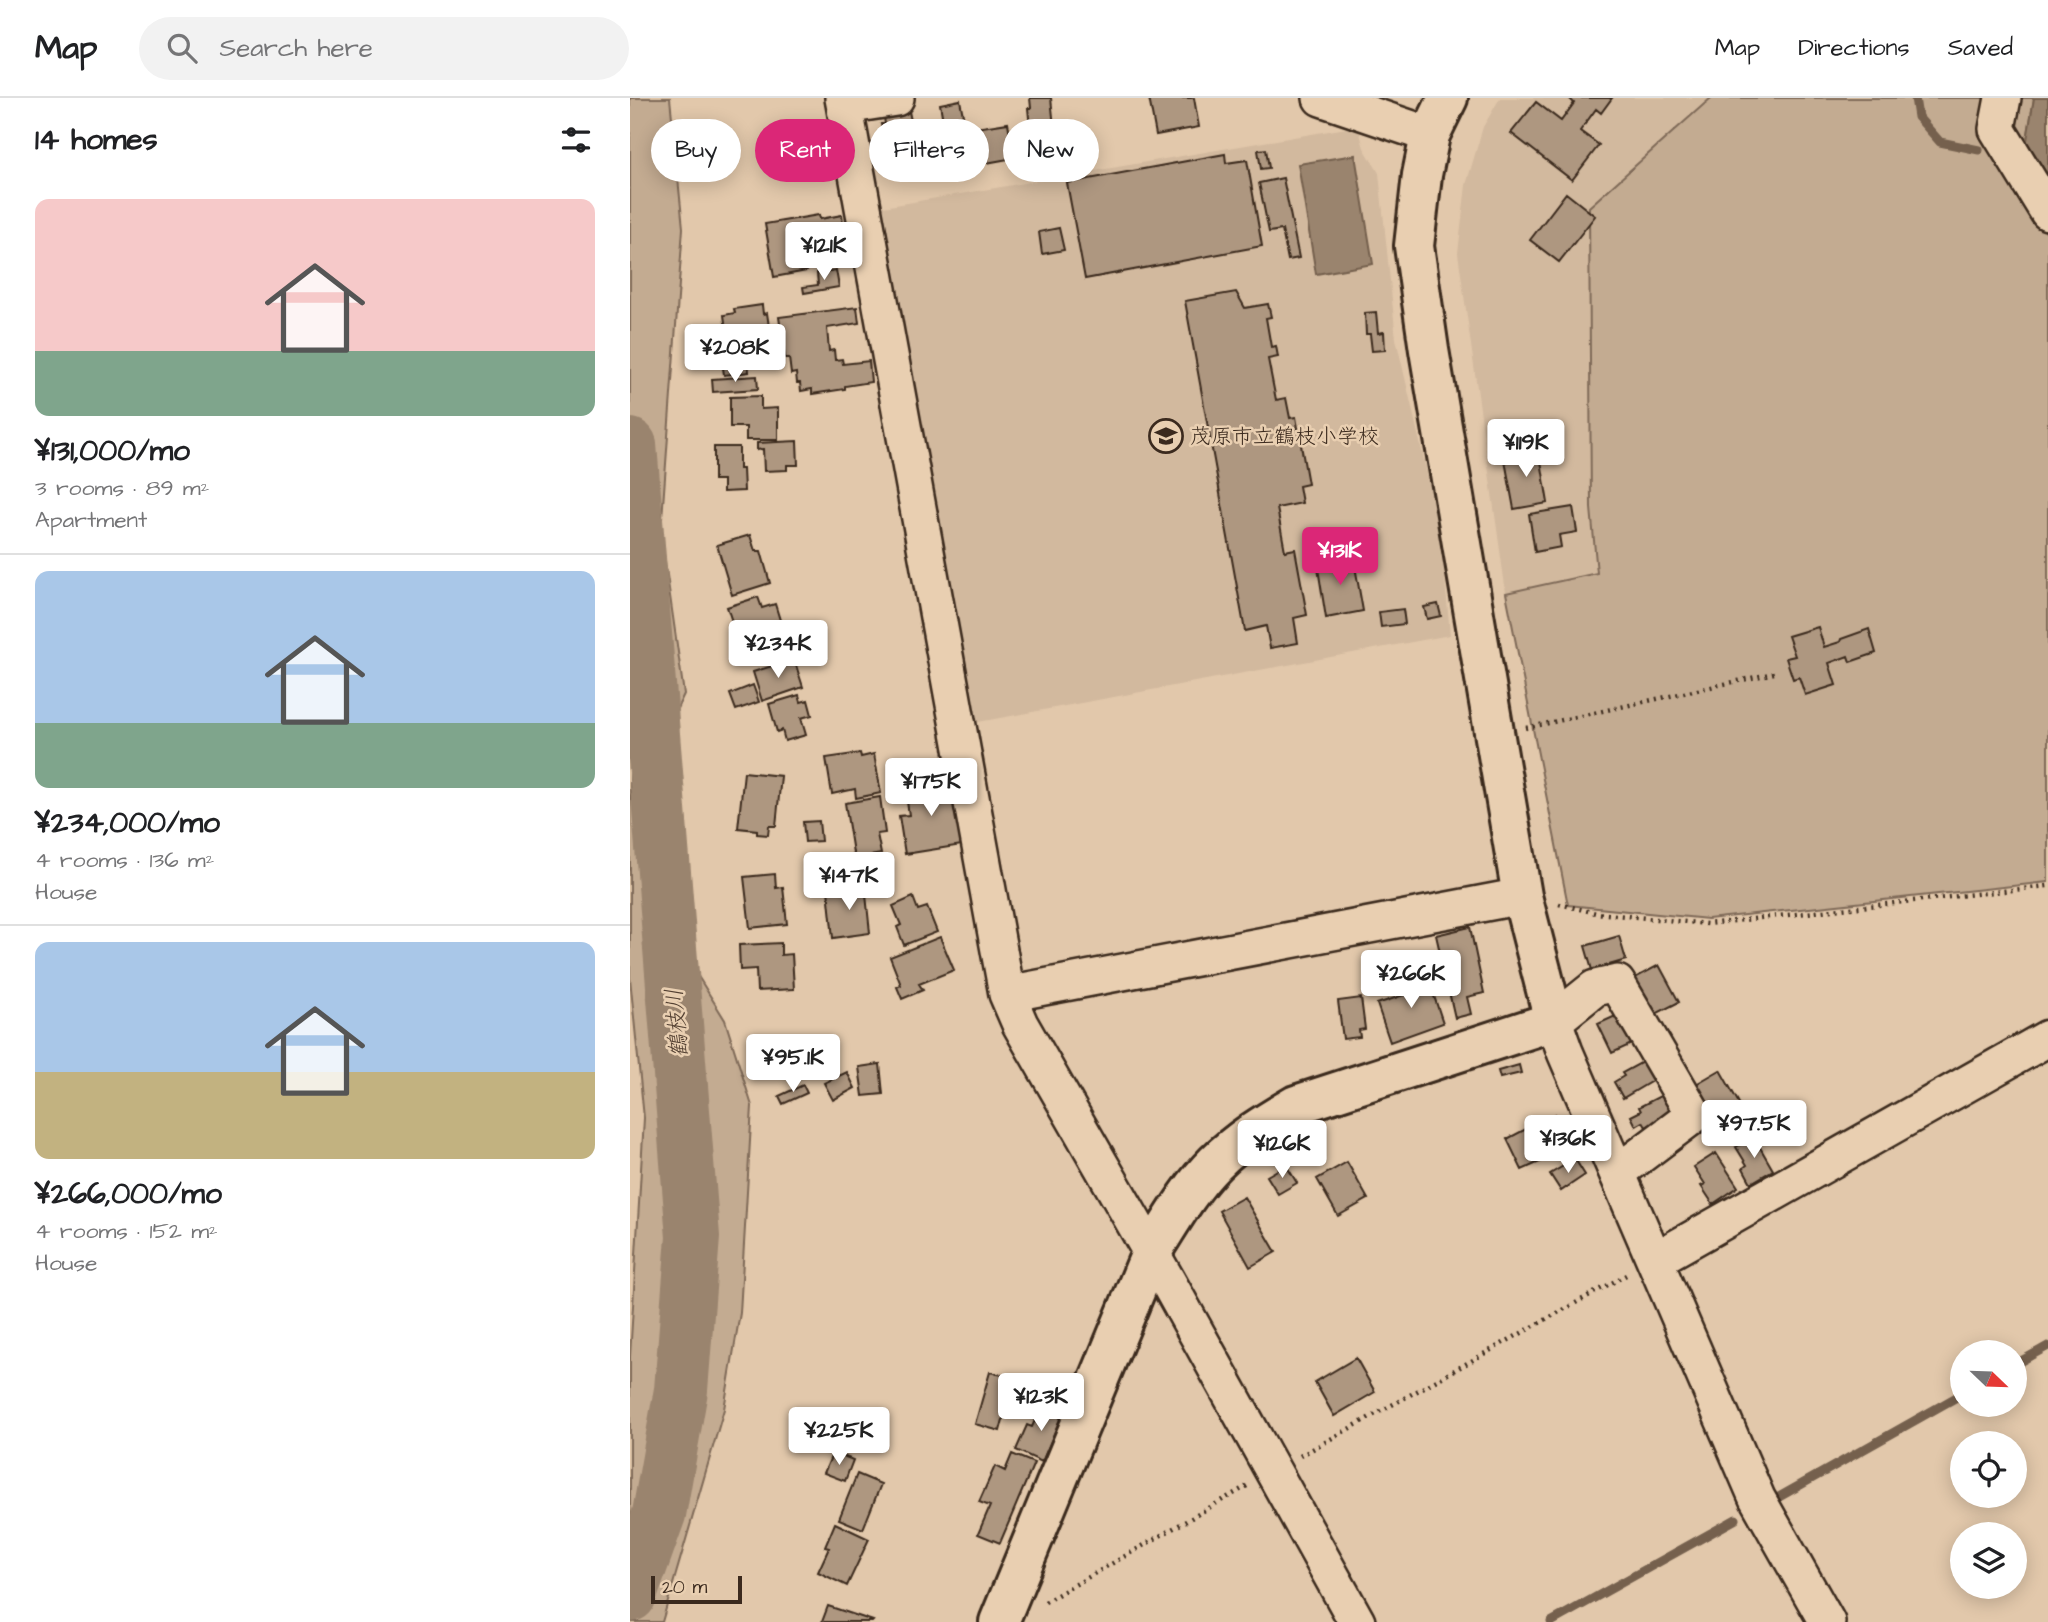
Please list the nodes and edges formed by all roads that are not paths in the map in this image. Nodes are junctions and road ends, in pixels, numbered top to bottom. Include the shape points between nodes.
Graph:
1 (896, 98) edge
2 (1321, 98) edge
3 (1448, 98) edge
4 (2003, 98) edge
5 (844, 102) edge
6 (1430, 135) junction
7 (2048, 212) edge
8 (1522, 896) junction
9 (1007, 993) junction
10 (1554, 1021) junction
11 (2048, 1038) edge
12 (1617, 1173) junction
13 (1151, 1252) junction
14 (1655, 1260) junction
15 (999, 1622) edge
16 (1357, 1622) edge
17 (1827, 1622) edge

1 - 5 street
2 - 6 street
3 - 6 main road
4 - 7 street via 1997,129
5 - 9 street
6 - 8 main road via 1414,246
8 - 9 street
8 - 10 main road
9 - 13 street via 1020,1024
10 - 12 street
10 - 12 street via 1595,988 1617,983 1693,1115
10 - 13 main road via 1296,1105 1257,1128 1215,1163 1183,1201
11 - 14 street
12 - 14 street
13 - 15 main road
13 - 16 street
14 - 17 street via 1757,1498

